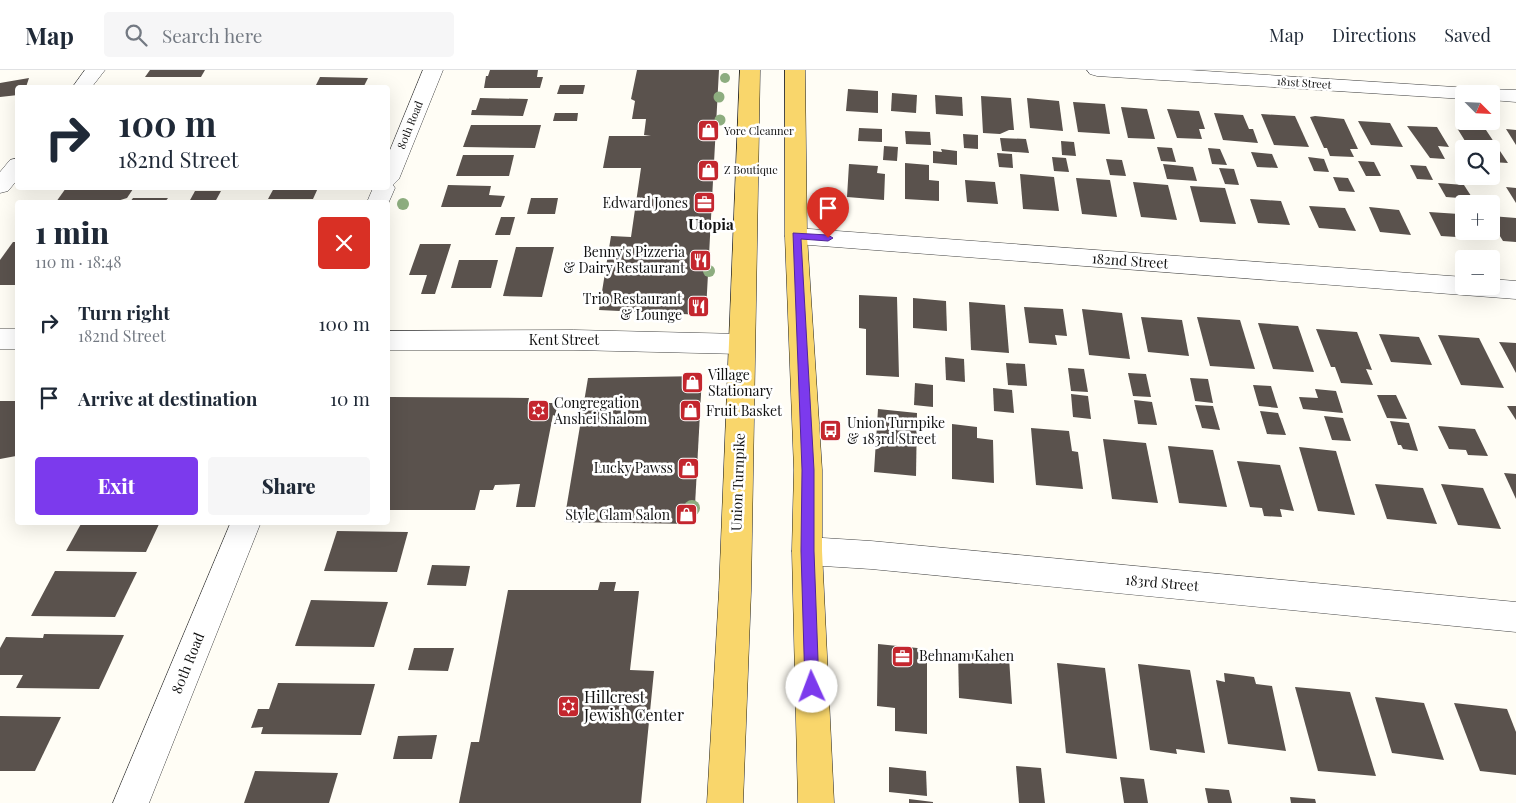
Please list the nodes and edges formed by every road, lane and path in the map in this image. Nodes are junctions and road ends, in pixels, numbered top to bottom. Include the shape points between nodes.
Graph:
1 (95, 70) edge
2 (432, 70) edge
3 (750, 70) edge
4 (794, 70) edge
5 (1097, 70) edge
6 (82, 85) edge
7 (1455, 92) edge
8 (1500, 95) edge
9 (1516, 96) edge
10 (15, 168) edge
11 (390, 174) edge
12 (0, 186) edge
13 (796, 236) junction
14 (1455, 285) edge
15 (1500, 289) edge
16 (1516, 290) edge
17 (0, 339) edge
18 (15, 339) edge
19 (390, 340) edge
20 (741, 344) junction
21 (245, 525) edge
22 (808, 551) junction
23 (1516, 617) edge
24 (131, 803) edge
25 (725, 803) edge
26 (816, 803) edge

1 - 6 street
2 - 11 street, 80th Road
3 - 20 main road, Union Turnpike
4 - 13 main road
5 - 7 street, 181st Street
8 - 9 street
10 - 12 street
13 - 14 street, 182nd Street
13 - 22 main road via 808,470
15 - 16 street
17 - 18 street
19 - 20 street, Kent Street
20 - 25 main road, Union Turnpike via 735,591
21 - 24 street, 80th Road
22 - 23 street, 183rd Street
22 - 26 main road

